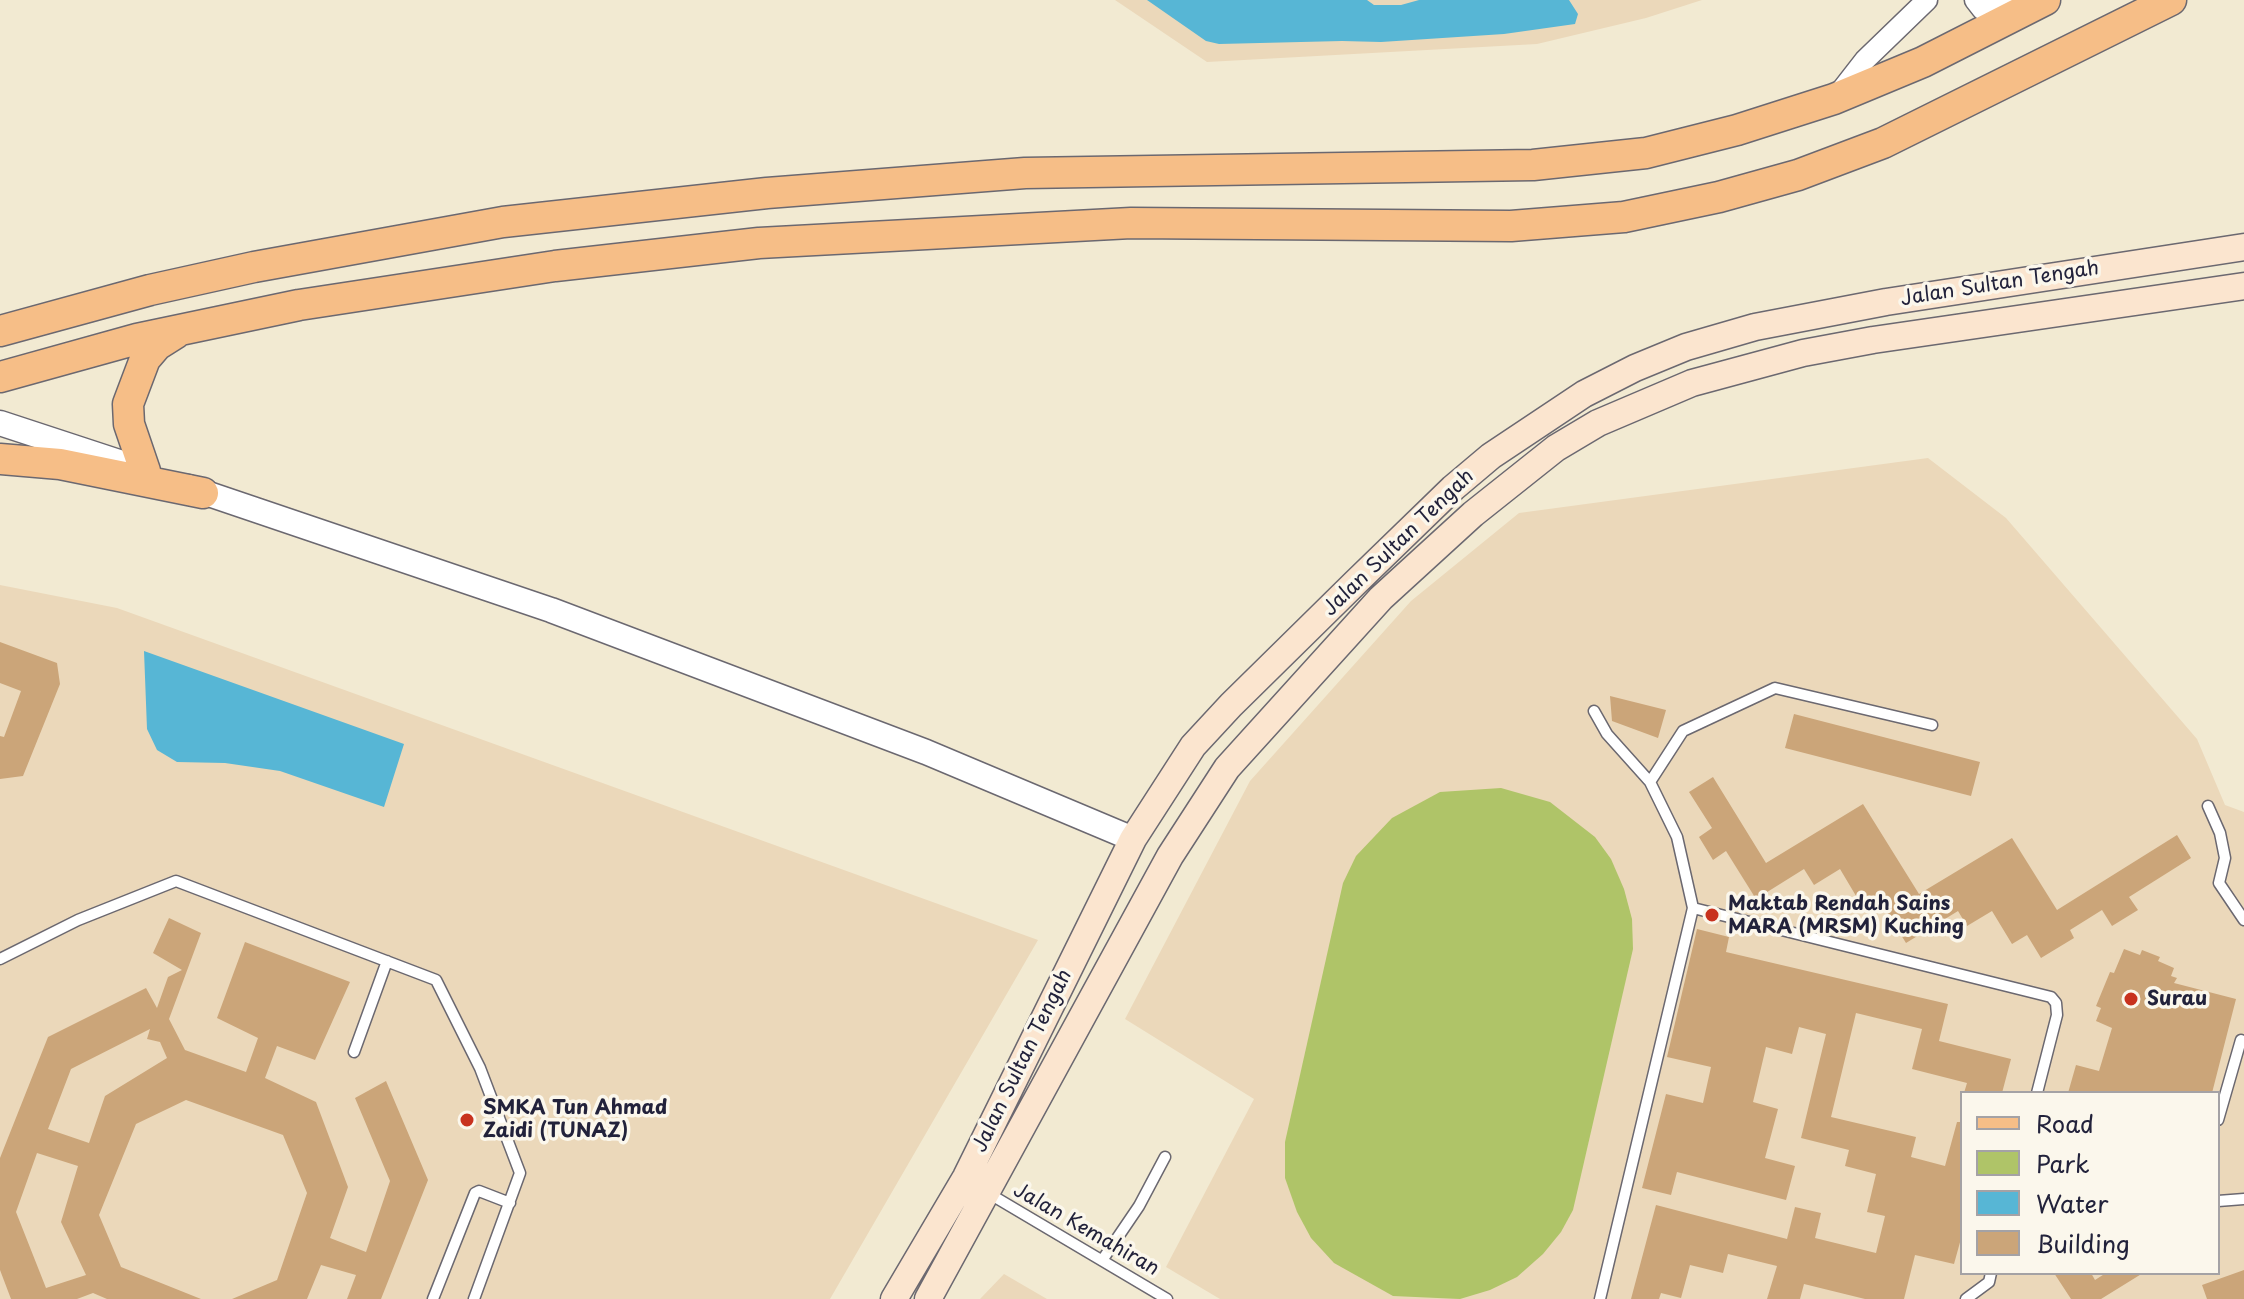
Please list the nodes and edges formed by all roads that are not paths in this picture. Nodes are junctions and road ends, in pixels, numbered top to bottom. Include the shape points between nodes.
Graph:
1 (1927, 0) edge
2 (1975, 0) edge
3 (2171, 0) edge
4 (2037, 4) edge
5 (1834, 99) junction
6 (2244, 247) edge
7 (2244, 286) edge
8 (150, 290) junction
9 (0, 311) edge
10 (181, 330) junction
11 (0, 331) edge
12 (0, 377) edge
13 (0, 423) edge
14 (0, 459) edge
15 (145, 471) junction
16 (203, 493) junction
17 (1594, 711) dead end
18 (1932, 725) dead end
19 (1650, 782) junction
20 (2208, 806) dead end
21 (1133, 839) junction
22 (1693, 908) junction
23 (2244, 920) edge
24 (0, 959) edge
25 (387, 961) junction
26 (2241, 1040) dead end
27 (354, 1052) dead end
28 (2038, 1091) edge
29 (2220, 1113) edge
30 (1165, 1157) dead end
31 (986, 1192) junction
32 (2244, 1199) edge
33 (2220, 1201) edge
34 (510, 1203) junction
35 (1103, 1259) junction
36 (1991, 1275) edge
37 (433, 1299) edge
38 (474, 1299) edge
39 (894, 1299) edge
40 (928, 1299) edge
41 (1167, 1299) edge
42 (1600, 1299) edge
43 (1966, 1299) edge

1 - 5 street via 1865,60
2 - 4 street via 1982,9
3 - 10 main road via 1883,143 1798,175 1624,217 1511,226 1131,223 759,243 555,266 299,305
4 - 5 main road via 1923,62
5 - 8 main road via 1646,153 1533,165 1025,173 767,193 503,222
6 - 21 main road, Jalan Sultan Tengah via 1755,327 1686,347 1584,394 1520,435 1453,488 1310,627 1193,746
7 - 31 main road, Jalan Sultan Tengah via 1790,357 1692,383 1598,423 1556,448 1381,598 1227,768 1170,856
8 - 9 main road
8 - 11 main road
10 - 12 main road
10 - 15 main road via 145,359 128,404 131,434
13 - 15 street
14 - 16 main road via 60,464
15 - 16 street
16 - 21 street via 565,616 926,752
17 - 19 lane via 1607,734
18 - 19 lane via 1775,688 1683,731
19 - 22 lane via 1677,837
20 - 23 lane via 2225,858 2219,883
21 - 39 main road, Jalan Sultan Tengah via 966,1177
22 - 28 lane via 2051,997 2057,1015
22 - 42 lane
24 - 25 lane via 78,920 176,881
25 - 27 lane
25 - 34 lane via 436,980 443,992 480,1068 520,1173
26 - 29 lane
30 - 35 lane
31 - 35 lane, Jalan Kemahiran
31 - 40 main road, Jalan Sultan Tengah
32 - 33 lane
34 - 37 lane via 475,1193
34 - 38 lane
35 - 41 lane, Jalan Kemahiran
36 - 43 lane

